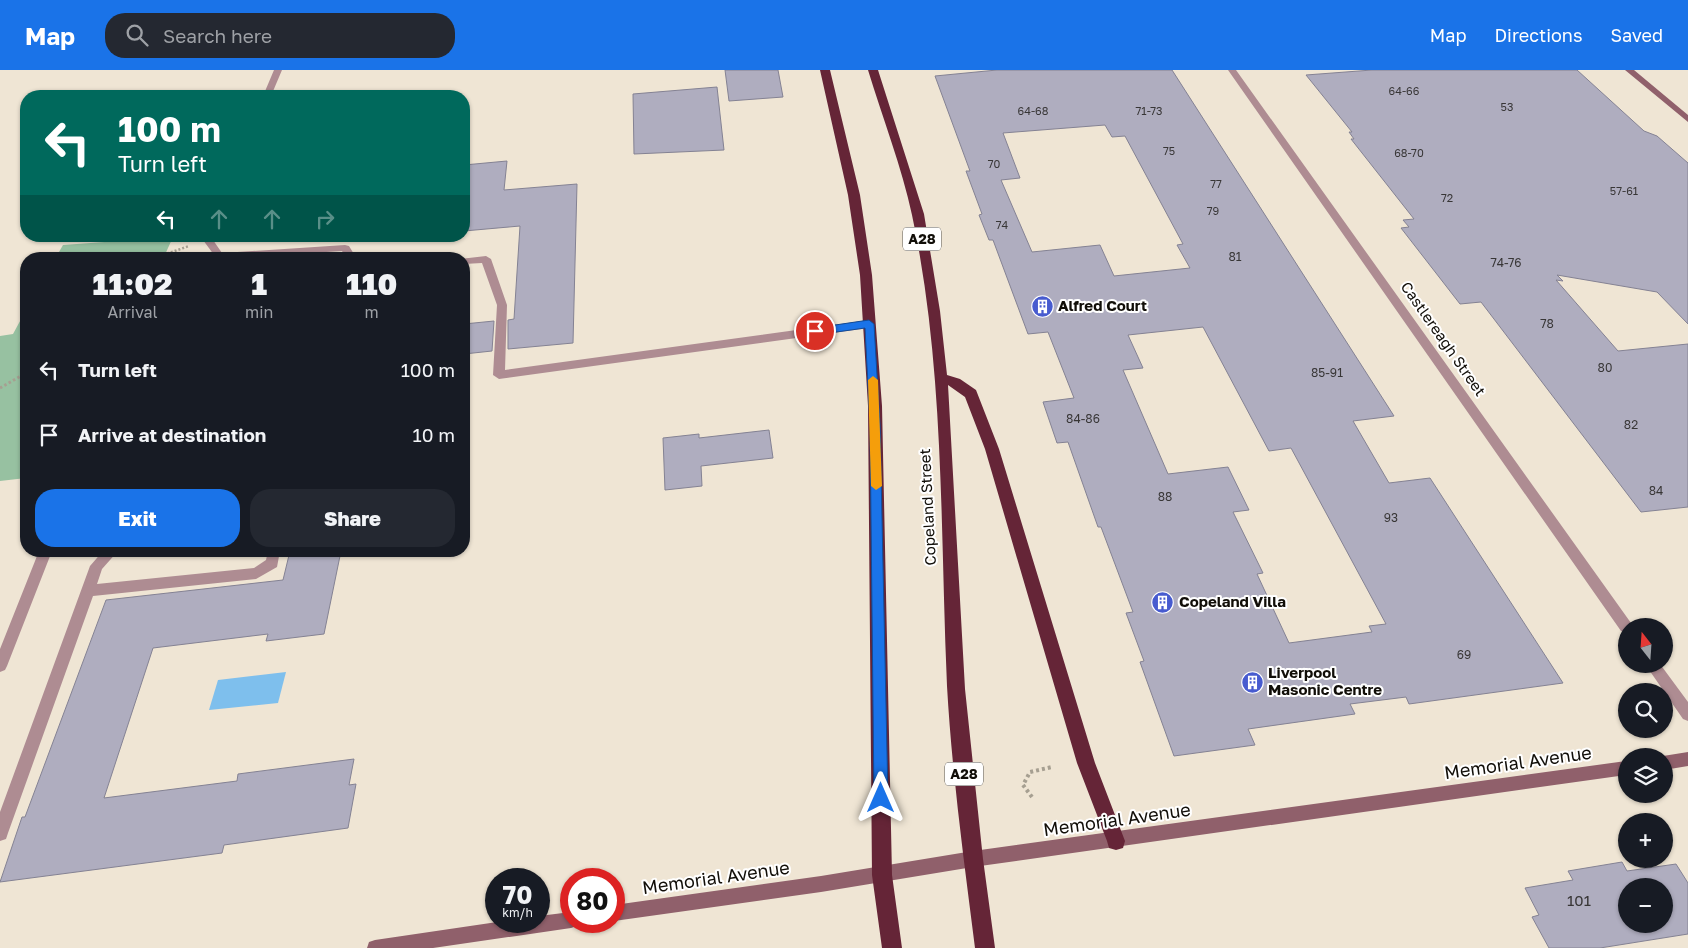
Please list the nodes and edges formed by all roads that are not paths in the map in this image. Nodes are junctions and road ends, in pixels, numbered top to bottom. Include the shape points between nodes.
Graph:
1 (278, 70) edge
2 (825, 70) edge
3 (873, 70) edge
4 (1232, 70) edge
5 (1629, 70) edge
6 (270, 90) edge
7 (1688, 119) edge
8 (282, 252) edge
9 (348, 252) edge
10 (470, 260) edge
11 (869, 324) junction
12 (940, 378) junction
13 (44, 557) edge
14 (106, 557) edge
15 (273, 557) edge
16 (88, 591) junction
17 (1620, 618) edge
18 (0, 666) edge
19 (1658, 673) edge
20 (1688, 714) edge
21 (1688, 759) edge
22 (1673, 761) edge
23 (1618, 769) edge
24 (0, 833) edge
25 (1116, 841) junction
26 (973, 859) junction
27 (882, 875) junction
28 (625, 912) edge
29 (560, 922) edge
30 (375, 948) edge
31 (892, 948) edge
32 (985, 948) edge

1 - 6 street
2 - 11 highway via 854,195 866,275
3 - 12 highway, Copeland Street / A28 via 918,214 934,311
4 - 17 street, Castlereagh Street
5 - 7 street
8 - 9 street via 345,248
10 - 11 street via 486,259 502,305 499,375
11 - 27 highway via 880,651
12 - 25 highway via 955,382 971,394 992,449 1086,763
12 - 26 highway, Copeland Street / A28 via 956,689
13 - 18 street
14 - 16 street via 97,566
15 - 16 street via 272,563 256,573
16 - 24 street
19 - 20 street
21 - 22 street
23 - 25 street, Memorial Avenue
25 - 26 street, Memorial Avenue
26 - 27 street, Memorial Avenue
26 - 32 highway, Copeland Street / A28
27 - 28 street, Memorial Avenue
27 - 31 highway
29 - 30 street

